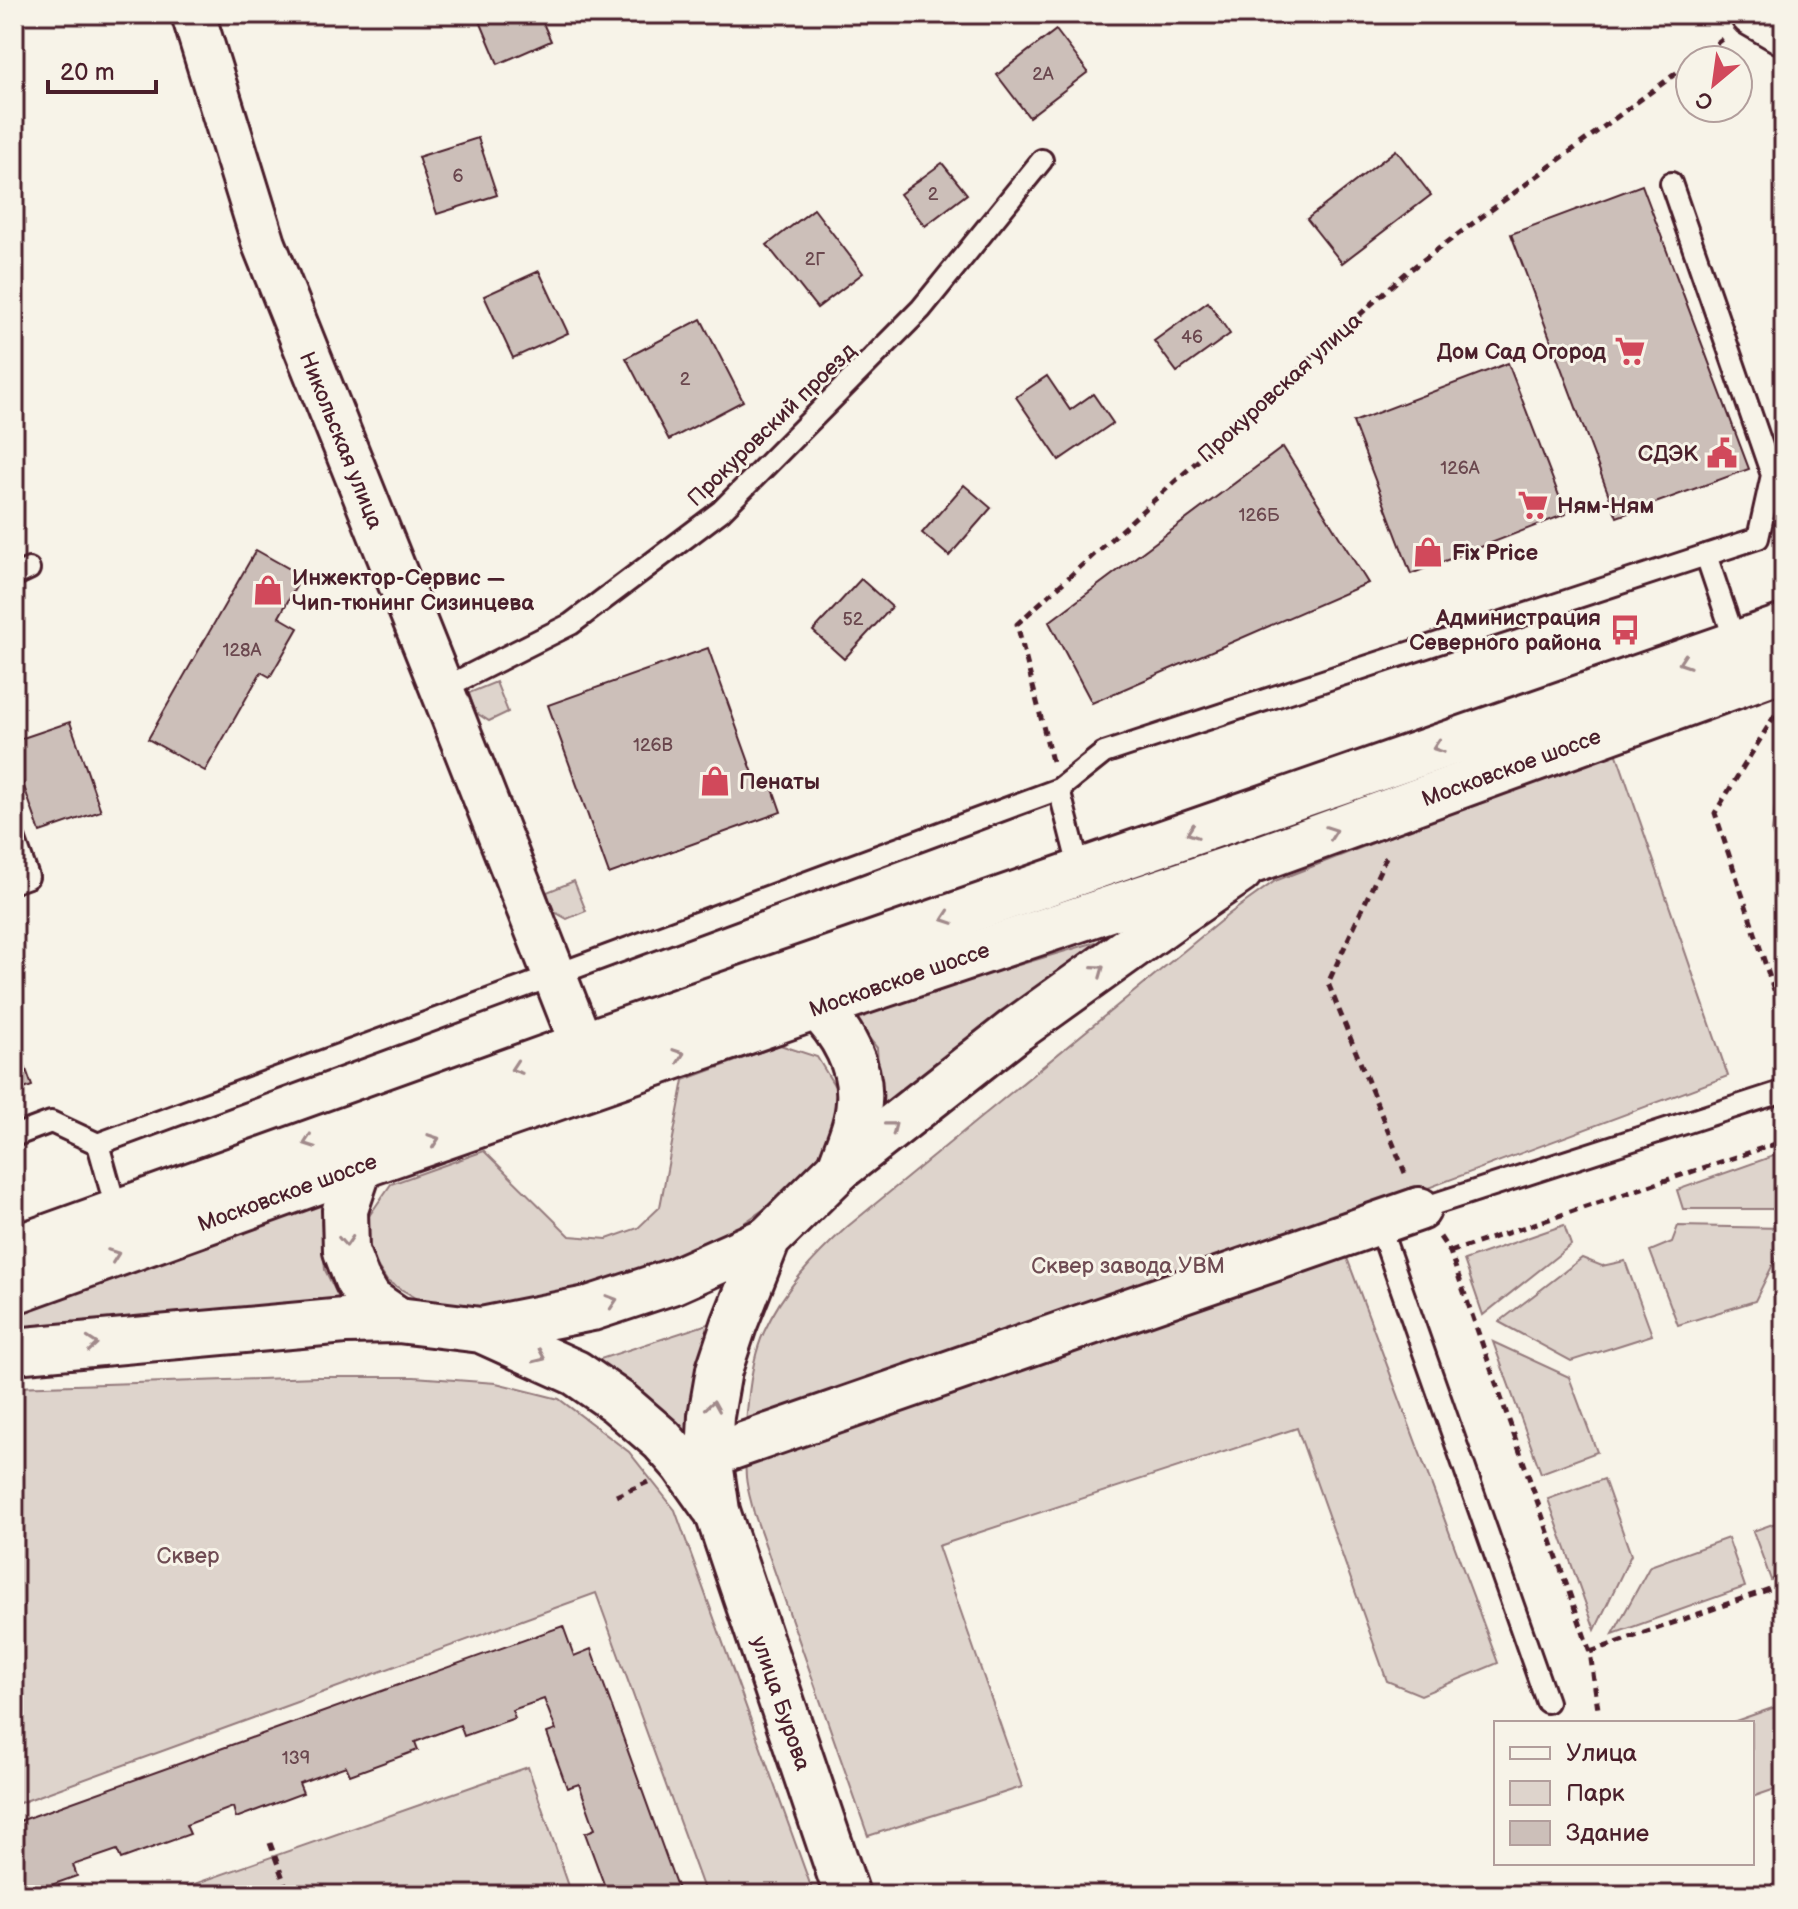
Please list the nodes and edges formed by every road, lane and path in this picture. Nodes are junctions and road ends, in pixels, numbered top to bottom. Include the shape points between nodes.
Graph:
1 (193, 14) edge
2 (1674, 75) edge
3 (1042, 160) dead end
4 (1671, 183) dead end
5 (1706, 555) junction
6 (1784, 627) edge
7 (1761, 676) edge
8 (442, 689) junction
9 (1059, 789) junction
10 (14, 838) edge
11 (1386, 857) dead end
12 (1258, 859) junction
13 (1080, 871) junction
14 (14, 882) edge
15 (553, 974) junction
16 (775, 979) junction
17 (817, 1007) junction
18 (1784, 1020) edge
19 (589, 1065) junction
20 (1784, 1091) edge
21 (383, 1116) junction
22 (14, 1136) edge
23 (1784, 1141) edge
24 (98, 1144) junction
25 (360, 1166) junction
26 (840, 1168) junction
27 (1419, 1209) junction
28 (117, 1212) junction
29 (1378, 1222) junction
30 (768, 1239) junction
31 (14, 1249) edge
32 (1450, 1252) junction
33 (14, 1291) edge
34 (398, 1320) junction
35 (481, 1330) junction
36 (14, 1351) edge
37 (709, 1456) junction
38 (717, 1511) junction
39 (1784, 1584) edge
40 (1590, 1652) junction
41 (1547, 1702) dead end
42 (1598, 1709) dead end
43 (270, 1843) dead end
44 (289, 1895) edge
45 (847, 1895) edge

1 - 8 street, Никольская улица via 264,244
2 - 9 path, Прокуровская улица via 1407,272 1017,624
3 - 8 lane, Прокуровский проезд via 921,309 721,511 571,624
4 - 5 lane via 1772,475 1758,538
5 - 7 lane
5 - 9 lane via 1104,753
6 - 7 main road, Московское шоссе
12 -> 7 main road, Московское шоссе
7 -> 13 main road, Московское шоссе
7 - 18 path via 1715,813
8 - 15 street, Никольская улица
9 - 13 lane
9 - 15 lane
10 - 14 lane via 28,877
11 - 27 path via 1328,983
12 - 17 main road, Московское шоссе
26 -> 12 main road via 1017,1029
13 -> 16 main road, Московское шоссе
15 - 19 street, Никольская улица
15 - 24 lane
16 - 17 main road
16 - 19 main road, Московское шоссе
19 -> 17 main road, Московское шоссе
17 - 26 main road via 844,1041 857,1070 860,1101
19 -> 21 main road, Московское шоссе
25 -> 19 main road, Московское шоссе
20 - 27 lane
21 - 25 main road
21 -> 28 main road, Московское шоссе
22 - 24 lane via 51,1122
23 - 32 path
24 - 28 lane
33 -> 25 main road, Московское шоссе
25 -> 34 main road via 345,1210 346,1251 370,1301
26 - 30 main road
27 - 29 street
27 - 32 path
28 - 31 main road, Московское шоссе
29 - 37 street
29 - 41 lane
35 -> 30 main road via 592,1308 674,1281
37 -> 30 main road via 719,1370
32 - 40 path
34 - 35 main road
36 -> 34 main road
35 -> 38 main road via 576,1373 618,1402 662,1440
37 - 38 main road
38 - 45 main road, улица Бурова
39 - 40 path
40 - 42 path
43 - 44 path

